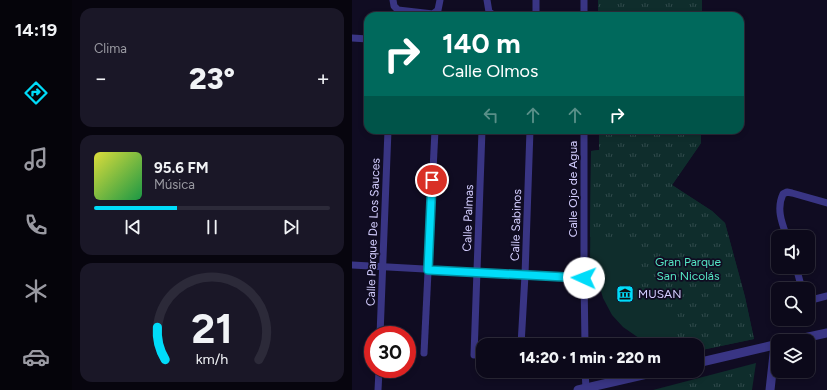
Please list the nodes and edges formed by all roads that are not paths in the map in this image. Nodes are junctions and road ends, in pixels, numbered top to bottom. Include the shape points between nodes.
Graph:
1 (440, 0) edge
2 (487, 0) edge
3 (536, 0) edge
4 (584, 0) edge
5 (393, 3) edge
6 (416, 12) edge
7 (436, 12) edge
8 (490, 12) edge
9 (536, 12) edge
10 (584, 12) edge
11 (352, 38) edge
12 (364, 39) edge
13 (388, 134) edge
14 (435, 134) edge
15 (482, 134) edge
16 (530, 134) edge
17 (584, 134) edge
18 (827, 203) edge
19 (785, 230) edge
20 (352, 265) edge
21 (384, 267) junction
22 (428, 270) junction
23 (477, 272) junction
24 (525, 275) junction
25 (584, 278) junction
26 (827, 296) edge
27 (815, 299) edge
28 (381, 326) edge
29 (827, 333) edge
30 (815, 336) edge
31 (521, 338) edge
32 (585, 338) edge
33 (771, 345) edge
34 (424, 353) dead end
35 (474, 355) dead end
36 (704, 361) edge
37 (379, 378) edge
38 (584, 378) edge
39 (630, 378) edge
40 (772, 378) edge
41 (582, 389) edge
42 (378, 390) edge
43 (770, 390) edge

1 - 7 street
2 - 8 street via 487,9
3 - 9 street
4 - 10 street
5 - 6 street via 398,10
11 - 12 street
13 - 21 street, Calle Parque De Los Sauces
14 - 22 street
15 - 23 street, Calle Palmas
16 - 24 street, Calle Sabinos
17 - 25 street, Calle Ojo de Agua
18 - 19 street via 787,192 783,194 779,209
20 - 21 street
21 - 22 street
21 - 28 street, Calle Parque De Los Sauces
22 - 23 street
22 - 34 street
23 - 24 street
23 - 35 street, Calle Palmas
24 - 25 street
24 - 31 street, Calle Sabinos
25 - 32 street, Calle Ojo de Agua
26 - 27 street
29 - 30 street
33 - 36 street
37 - 42 street
38 - 41 street
39 - 41 street
40 - 43 street

